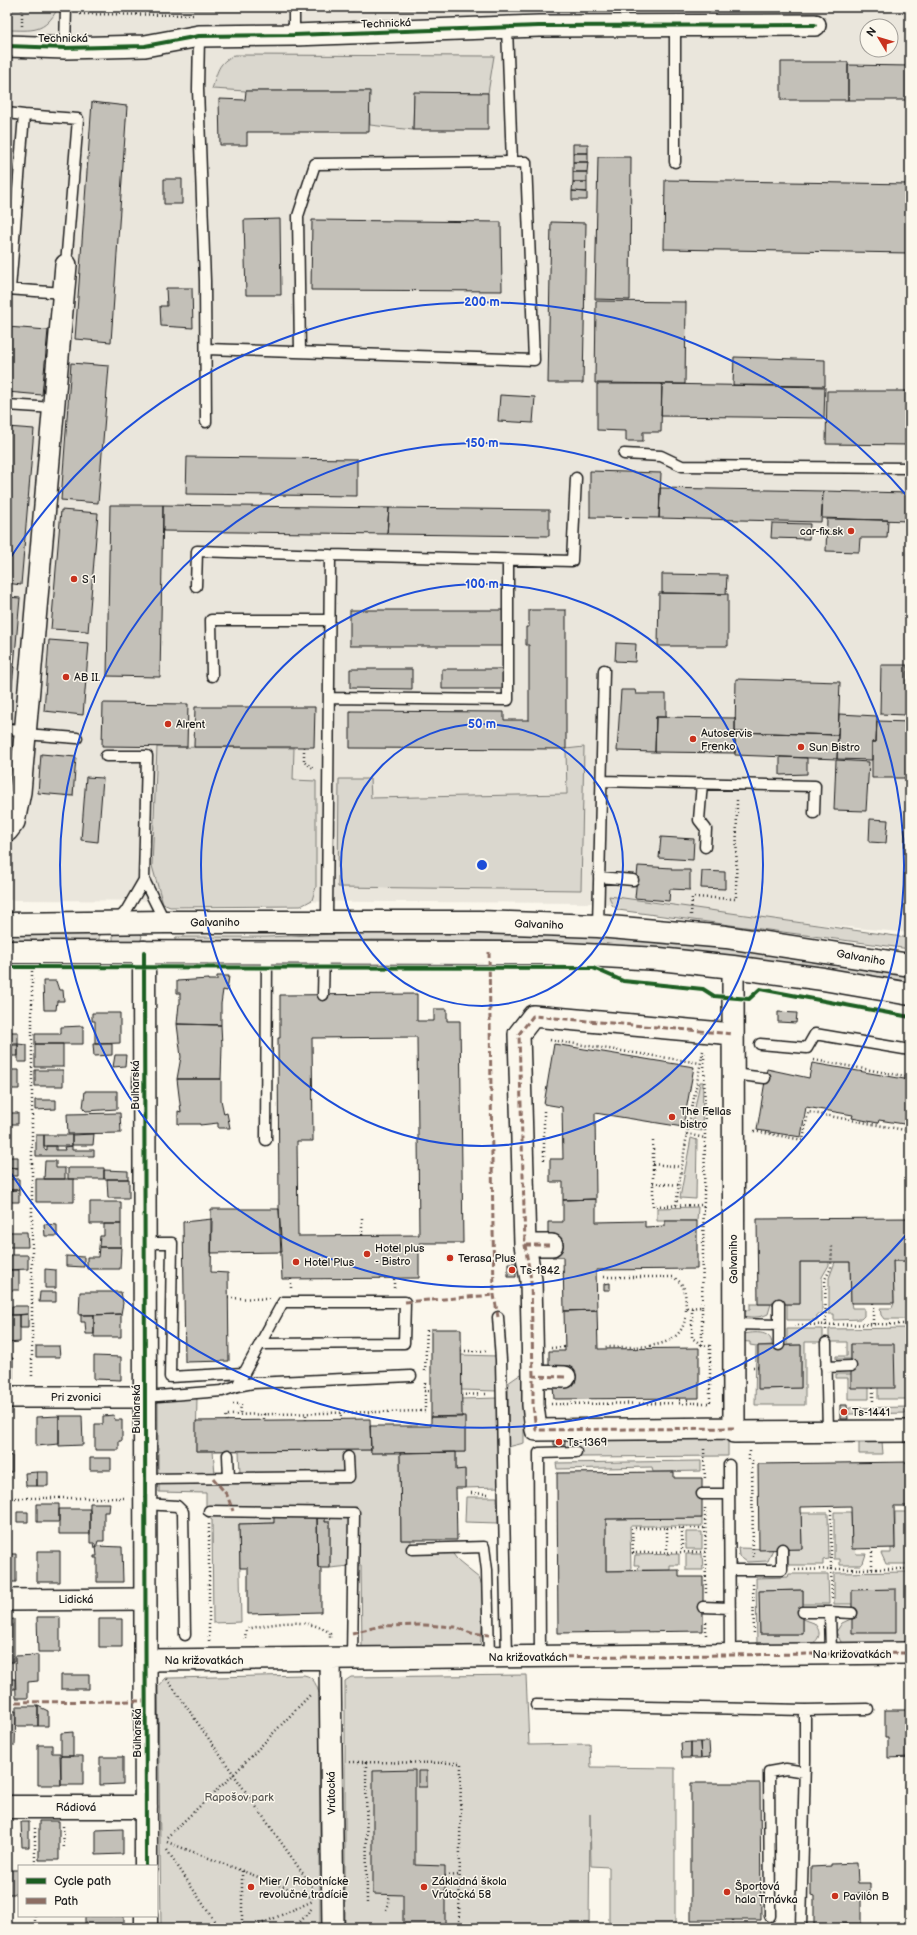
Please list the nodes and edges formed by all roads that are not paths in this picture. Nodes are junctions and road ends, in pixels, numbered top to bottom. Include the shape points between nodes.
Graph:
1 (294, 7) edge
2 (66, 10) edge
3 (675, 25) junction
4 (815, 25) dead end
5 (507, 28) junction
6 (294, 35) junction
7 (199, 36) junction
8 (7, 46) edge
9 (65, 48) junction
10 (7, 113) edge
11 (24, 115) junction
12 (512, 162) junction
13 (674, 162) dead end
14 (66, 264) joint
15 (8, 289) edge
16 (64, 293) junction
17 (206, 349) junction
18 (300, 352) junction
19 (7, 405) edge
20 (54, 408) junction
21 (206, 422) dead end
22 (624, 454) dead end
23 (910, 468) edge
24 (576, 478) dead end
25 (330, 555) junction
26 (508, 559) junction
27 (196, 586) dead end
28 (329, 620) junction
29 (604, 670) dead end
30 (212, 676) dead end
31 (329, 698) junction
32 (19, 731) edge
33 (77, 738) dead end
34 (106, 756) dead end
35 (601, 781) junction
36 (702, 783) junction
37 (814, 813) dead end
38 (7, 831) edge
39 (705, 847) dead end
40 (599, 877) junction
41 (144, 880) junction
42 (633, 880) dead end
43 (115, 922) junction
44 (165, 922) junction
45 (327, 922) junction
46 (7, 924) edge
47 (598, 926) junction
48 (7, 952) edge
49 (144, 952) junction
50 (268, 952) junction
51 (324, 952) junction
52 (910, 965) edge
53 (733, 967) junction
54 (910, 994) edge
55 (323, 995) dead end
56 (733, 1034) junction
57 (760, 1044) dead end
58 (910, 1050) edge
59 (733, 1074) junction
60 (765, 1078) dead end
61 (266, 1140) dead end
62 (145, 1243) junction
63 (525, 1245) junction
64 (552, 1245) dead end
65 (779, 1304) dead end
66 (498, 1317) dead end
67 (733, 1324) junction
68 (779, 1325) junction
69 (826, 1343) road end
70 (260, 1344) junction
71 (779, 1346) dead end
72 (851, 1366) dead end
73 (826, 1367) junction
74 (244, 1374) junction
75 (411, 1376) dead end
76 (533, 1376) junction
77 (565, 1376) dead end
78 (237, 1386) junction
79 (7, 1397) edge
80 (145, 1397) junction
81 (734, 1430) junction
82 (910, 1431) edge
83 (828, 1432) junction
84 (576, 1452) dead end
85 (228, 1455) dead end
86 (348, 1457) dead end
87 (729, 1465) dead end
88 (229, 1478) junction
89 (145, 1494) junction
90 (703, 1494) road end
91 (729, 1494) junction
92 (209, 1511) road end
93 (412, 1549) dead end
94 (782, 1550) dead end
95 (730, 1570) junction
96 (145, 1599) junction
97 (7, 1600) edge
98 (704, 1607) road end
99 (730, 1608) junction
100 (803, 1612) dead end
101 (831, 1612) junction
102 (852, 1613) dead end
103 (185, 1636) dead end
104 (352, 1652) junction
105 (910, 1653) edge
106 (831, 1654) junction
107 (730, 1655) junction
108 (498, 1657) junction
109 (540, 1657) junction
110 (330, 1659) junction
111 (146, 1660) junction
112 (536, 1705) dead end
113 (868, 1709) dead end
114 (805, 1710) junction
115 (805, 1772) junction
116 (7, 1807) edge
117 (146, 1807) junction
118 (146, 1865) edge
119 (770, 1916) dead end
120 (146, 1917) edge
121 (146, 1928) edge
122 (332, 1928) edge
123 (801, 1928) edge

1 - 6 lane
2 - 9 lane
3 - 4 street, Technická
3 - 5 street, Technická
3 - 13 lane
5 - 6 street, Technická
5 - 12 lane
6 - 7 street, Technická
7 - 9 street, Technická via 145,46
7 - 17 lane via 198,89
8 - 9 street, Technická
10 - 11 lane
11 - 14 lane via 78,119
11 - 15 lane
12 - 18 lane via 315,164 298,216
12 - 18 lane via 526,162 534,360
14 - 16 street
15 - 16 lane
16 - 20 street
17 - 18 lane
17 - 21 lane
19 - 20 lane
20 - 32 street
22 - 23 lane via 661,456 682,466
24 - 26 lane via 572,561
25 - 26 lane
25 - 27 lane via 198,551
25 - 28 lane
26 - 31 lane via 508,700
28 - 30 lane via 211,620
28 - 31 lane
29 - 35 lane
31 - 45 lane
32 - 33 lane
32 - 38 street via 18,799 14,822
34 - 41 lane via 147,756
35 - 36 lane
35 - 40 lane
36 - 37 lane via 815,786
36 - 39 lane via 699,820 706,829
40 - 42 lane
40 - 47 lane
41 - 43 lane via 126,910
41 - 44 lane
43 - 44 main road, Galvaniho
43 - 46 main road, Galvaniho
44 - 45 main road, Galvaniho
44 - 49 main road
45 - 47 main road, Galvaniho via 479,922
47 - 52 main road, Galvaniho via 726,937
48 - 49 main road
49 - 50 main road
49 - 62 main road, Bulharská
50 - 51 main road
50 - 61 lane
51 - 53 main road via 547,953 659,959
51 - 55 lane
53 - 54 main road
53 - 56 street, Galvaniho
56 - 59 street, Galvaniho
56 - 63 street via 533,1016 519,1034
57 - 58 lane via 807,1048 815,1034
59 - 60 lane
59 - 67 street, Galvaniho
62 - 74 lane via 172,1243 170,1376
62 - 80 main road, Bulharská
63 - 64 street
63 - 76 street via 531,1280
65 - 68 lane
66 - 108 lane via 504,1494
67 - 68 lane
67 - 81 street, Galvaniho
68 - 71 lane
69 - 73 lane
70 - 70 lane via 404,1343 405,1302 283,1302
70 - 74 lane
72 - 73 lane
73 - 83 lane
74 - 78 lane
75 - 78 lane via 253,1383
76 - 77 street
76 - 81 street via 536,1430
78 - 80 lane via 222,1391
79 - 80 street, Pri zvonici
80 - 89 main road, Bulharská
81 - 83 street
82 - 83 street
84 - 109 lane via 539,1453
85 - 88 lane
86 - 88 lane via 349,1476
87 - 91 lane
88 - 89 lane
89 - 96 main road, Bulharská
89 - 103 lane via 177,1506 183,1512
90 - 91 lane
91 - 95 lane
92 - 104 lane via 354,1513
93 - 108 lane via 484,1547
94 - 95 lane via 782,1570
95 - 99 lane
96 - 97 street, Lidická
96 - 111 main road, Bulharská
98 - 99 lane
99 - 107 lane
100 - 101 lane
101 - 102 lane
101 - 106 lane
104 - 108 street, Na križovatkách
104 - 110 street, Na križovatkách
105 - 106 street, Na križovatkách
106 - 107 street, Na križovatkách
107 - 109 street, Na križovatkách
108 - 109 street, Na križovatkách
110 - 111 street, Na križovatkách
110 - 122 street, Vrútocká
111 - 117 main road, Bulharská
112 - 114 lane
113 - 114 lane
114 - 115 lane
115 - 119 lane via 786,1769 769,1772
115 - 123 lane
116 - 117 main road, Rádiová
117 - 118 main road, Bulharská
120 - 121 main road

